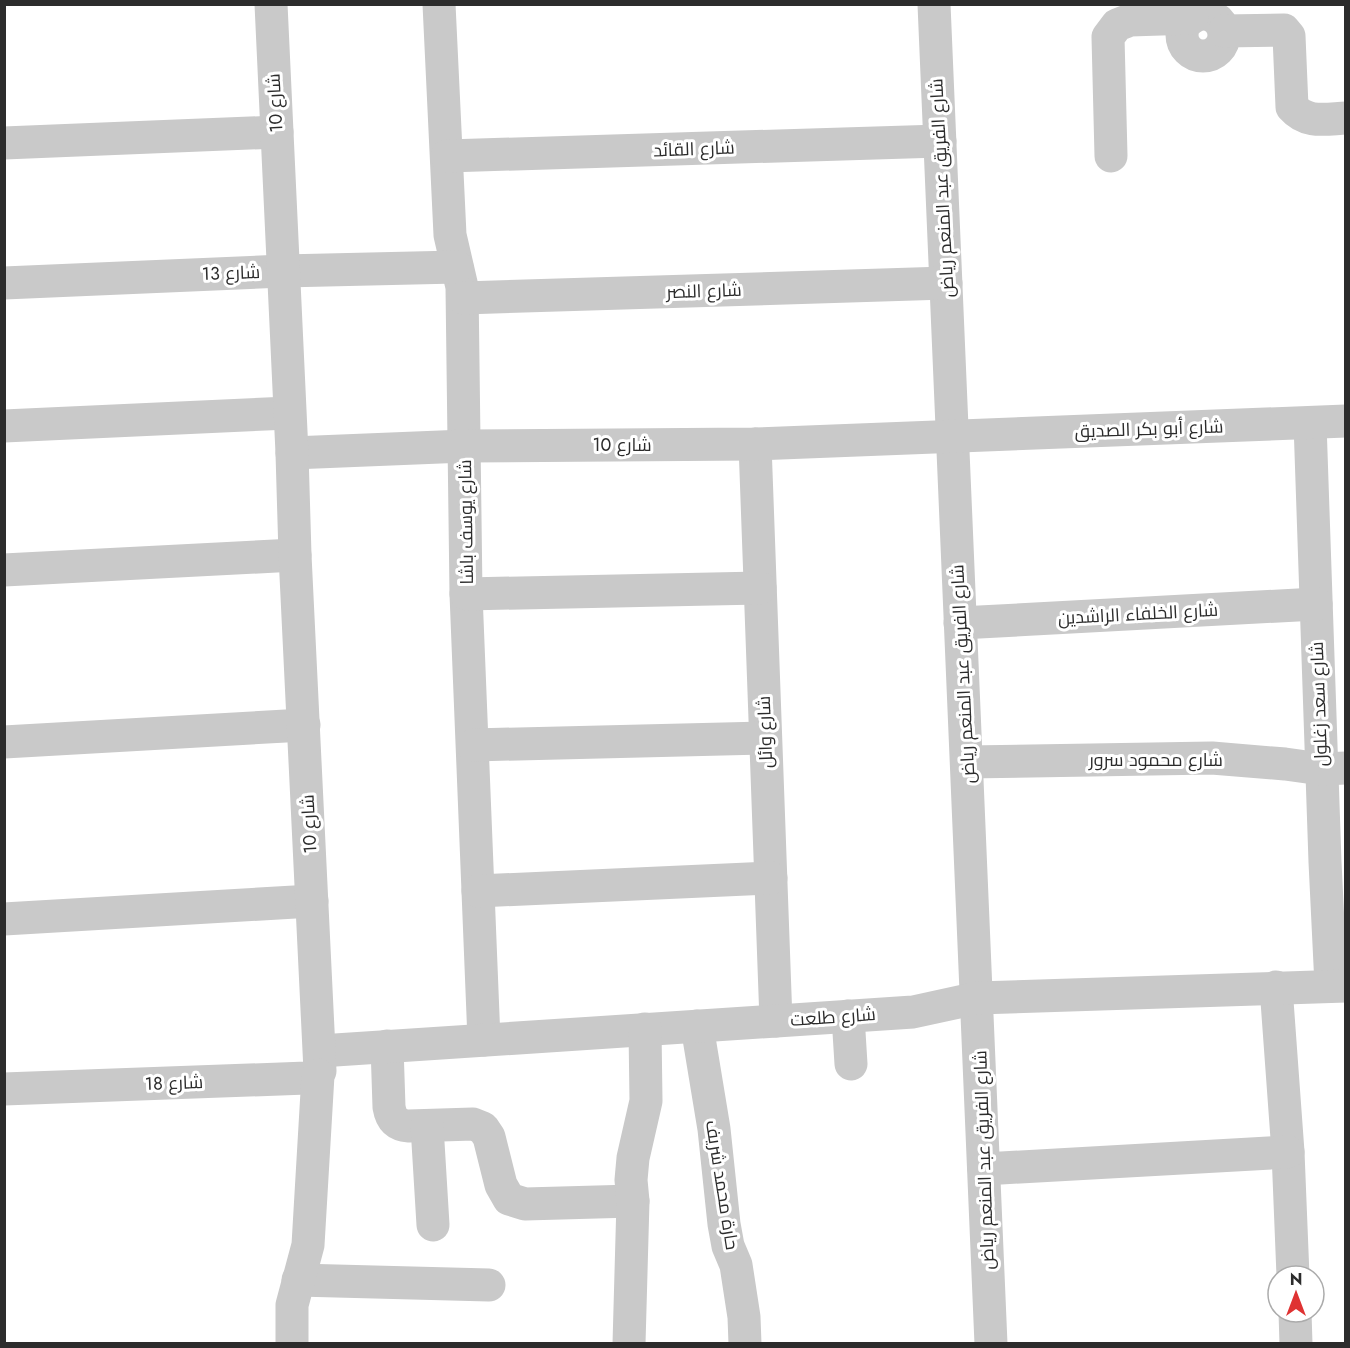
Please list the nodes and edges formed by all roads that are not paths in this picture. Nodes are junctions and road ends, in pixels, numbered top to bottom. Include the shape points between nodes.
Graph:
1 (271, 4) edge
2 (439, 4) edge
3 (934, 4) edge
4 (1204, 17) edge
5 (1346, 118) edge
6 (277, 132) junction
7 (940, 141) junction
8 (4, 143) edge
9 (447, 156) junction
10 (1111, 156) dead end
11 (283, 271) junction
12 (4, 283) edge
13 (460, 283) junction
14 (946, 283) junction
15 (289, 413) junction
16 (1346, 421) edge
17 (1310, 423) junction
18 (4, 426) edge
19 (952, 436) junction
20 (755, 444) junction
21 (465, 447) junction
22 (292, 453) junction
23 (295, 555) junction
24 (4, 570) edge
25 (760, 588) junction
26 (466, 594) junction
27 (1316, 604) junction
28 (960, 623) junction
29 (304, 725) junction
30 (765, 738) junction
31 (4, 742) edge
32 (473, 746) junction
33 (967, 762) junction
34 (1333, 768) edge
35 (1335, 861) edge
36 (771, 878) junction
37 (478, 891) junction
38 (312, 901) junction
39 (4, 919) edge
40 (1338, 986) edge
41 (1276, 987) junction
42 (977, 998) junction
43 (848, 1016) junction
44 (776, 1021) junction
45 (697, 1026) junction
46 (645, 1029) junction
47 (484, 1040) junction
48 (387, 1046) junction
49 (319, 1063) junction
50 (851, 1064) dead end
51 (4, 1089) edge
52 (427, 1126) junction
53 (1288, 1152) junction
54 (984, 1169) junction
55 (633, 1201) junction
56 (433, 1226) dead end
57 (1293, 1264) edge
58 (298, 1280) junction
59 (489, 1285) dead end
60 (1295, 1324) edge
61 (292, 1344) edge
62 (629, 1344) edge
63 (746, 1344) edge
64 (991, 1344) edge
65 (1296, 1344) edge

1 - 6 street, شارع 10
2 - 9 street, شارع يوسف باشا
3 - 7 street, شارع الفريق عبد المنعم رياض
4 - 5 street via 1284,30 1289,36 1292,107 1300,116 1310,119
4 - 10 street via 1130,20 1117,25 1108,37
6 - 8 street
6 - 11 street, شارع 10
7 - 9 street, شارع القائد
7 - 14 street, شارع الفريق عبد المنعم رياض
9 - 13 street, شارع يوسف باشا via 450,236
11 - 12 street, شارع 13
11 - 13 street, شارع 13
11 - 15 street, شارع 10
13 - 14 street, شارع النصر
13 - 21 street, شارع يوسف باشا
14 - 19 street, شارع الفريق عبد المنعم رياض
15 - 18 street
15 - 22 street, شارع 10
16 - 17 street, شارع أبو بكر الصديق
17 - 19 street, شارع أبو بكر الصديق
17 - 27 street, شارع سعد زغلول
19 - 20 street, شارع 10
19 - 28 street, شارع الفريق عبد المنعم رياض
20 - 21 street, شارع 10
20 - 25 street, شارع وائل
21 - 22 street, شارع 10
21 - 26 street, شارع يوسف باشا
22 - 23 street, شارع 10
23 - 24 street
23 - 29 street, شارع 10
25 - 26 street
25 - 30 street, شارع وائل
26 - 32 street, شارع يوسف باشا
27 - 28 street, شارع الخلفاء الراشدين
27 - 34 street, شارع سعد زغلول
28 - 33 street, شارع الفريق عبد المنعم رياض
29 - 31 street
29 - 38 street, شارع 10
30 - 32 street
30 - 36 street, شارع وائل
32 - 37 street, شارع يوسف باشا
33 - 34 street, شارع محمود سرور via 1212,758
33 - 42 street, شارع الفريق عبد المنعم رياض
34 - 35 street, شارع سعد زغلول
35 - 40 street, شارع سعد زغلول
36 - 37 street
36 - 44 street, شارع وائل
37 - 47 street, شارع يوسف باشا
38 - 39 street
38 - 49 street, شارع 10
40 - 41 street, شارع طلعت
41 - 42 street, شارع طلعت
41 - 53 street
42 - 43 street, شارع طلعت via 913,1012
42 - 54 street, شارع الفريق عبد المنعم رياض
43 - 44 street, شارع طلعت
43 - 50 street
44 - 45 street, شارع طلعت
45 - 46 street, شارع طلعت
45 - 63 street, حارة محمد شريف via 724,1224 736,1265
46 - 47 street, شارع طلعت
46 - 55 street via 646,1101 633,1158
47 - 48 street, شارع طلعت
48 - 49 street, شارع طلعت
48 - 52 street via 390,1114 401,1125
49 - 51 street, شارع 18 via 307,1078
49 - 58 street, شارع 10 via 308,1245
52 - 55 street via 473,1124 483,1128 504,1193 517,1203
52 - 56 street
53 - 54 street
53 - 57 street
54 - 64 street, شارع الفريق عبد المنعم رياض
55 - 62 street
58 - 59 street
58 - 61 street, شارع 10 via 291,1305
60 - 65 street

